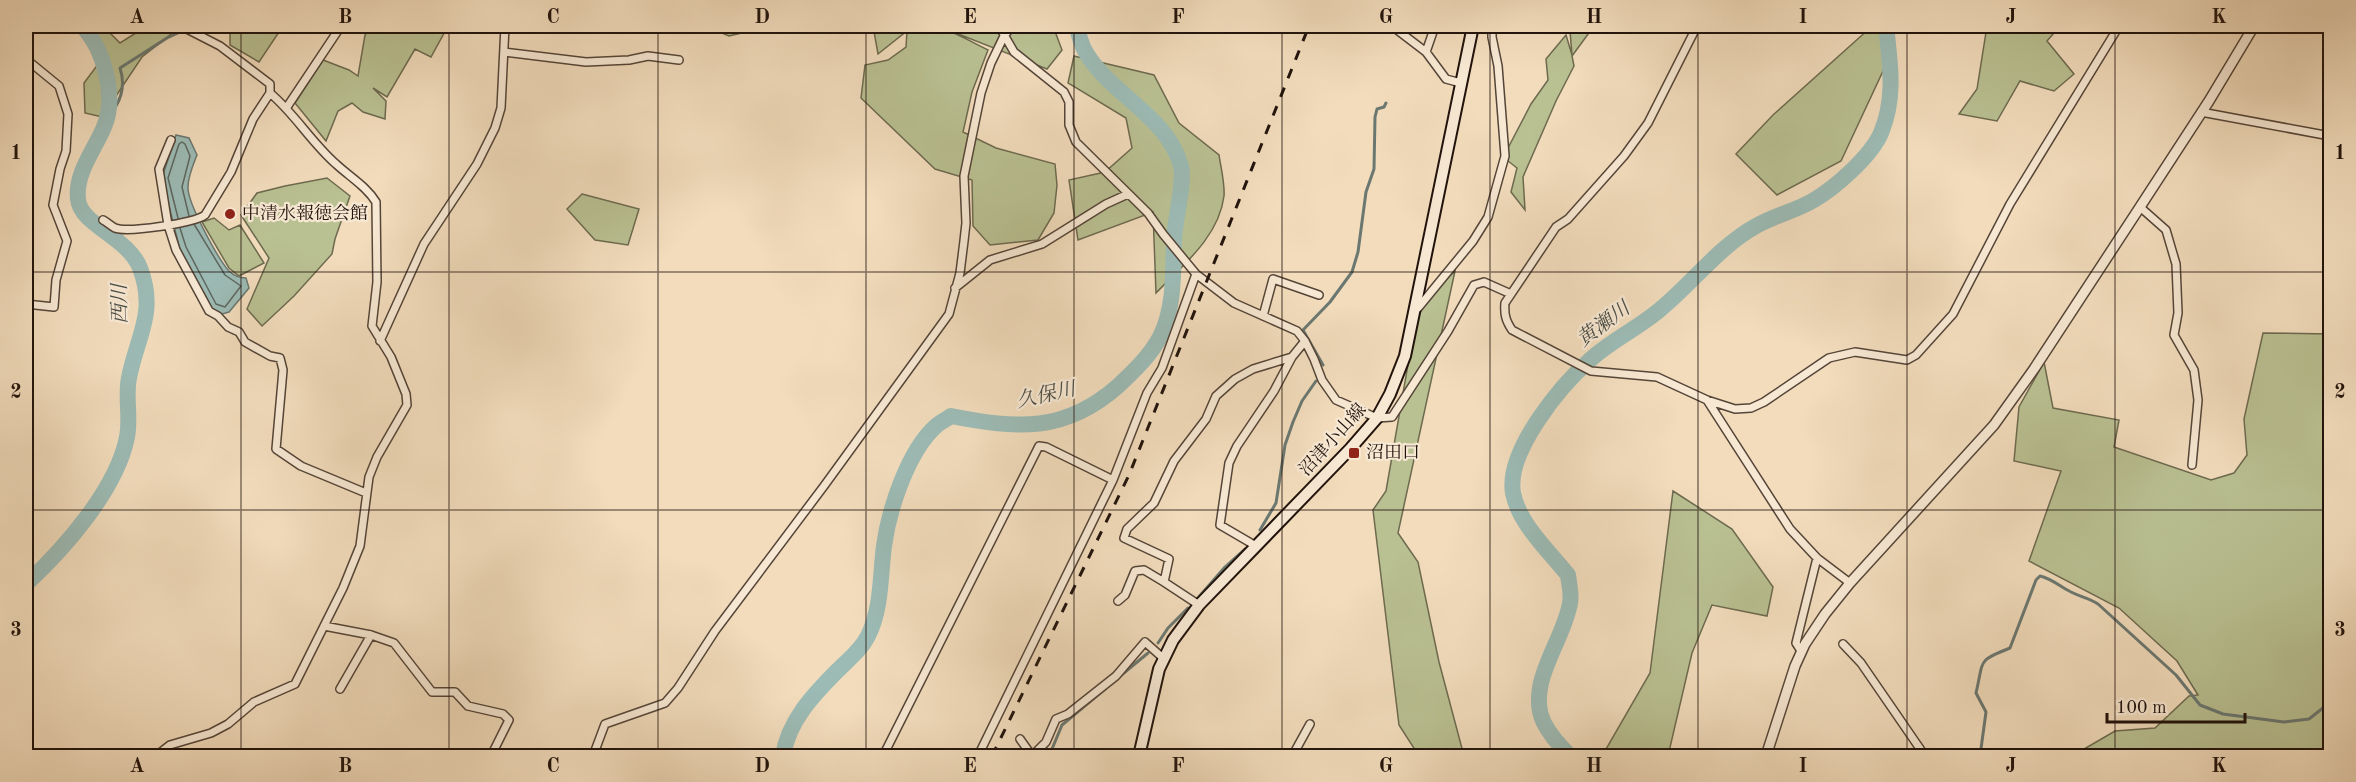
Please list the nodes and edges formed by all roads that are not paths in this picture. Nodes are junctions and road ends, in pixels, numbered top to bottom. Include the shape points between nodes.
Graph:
1 (183, 26) edge
2 (341, 26) edge
3 (505, 26) edge
4 (999, 26) edge
5 (1012, 26) edge
6 (1392, 26) edge
7 (1435, 26) edge
8 (1473, 26) edge
9 (1492, 26) edge
10 (1697, 26) edge
11 (2119, 26) edge
12 (2254, 26) edge
13 (1004, 36) junction
14 (504, 52) junction
15 (1426, 52) junction
16 (26, 59) edge
17 (679, 60) dead end
18 (1461, 83) junction
19 (270, 93) junction
20 (287, 107) junction
21 (2201, 112) junction
22 (2331, 136) edge
23 (171, 140) dead end
24 (1128, 194) junction
25 (2140, 207) junction
26 (103, 220) dead end
27 (168, 225) junction
28 (1196, 274) junction
29 (955, 288) junction
30 (1511, 294) junction
31 (1319, 295) dead end
32 (26, 304) edge
33 (1413, 314) junction
34 (1263, 316) junction
35 (380, 341) junction
36 (1305, 341) junction
37 (1292, 357) junction
38 (1707, 400) junction
39 (1377, 418) junction
40 (2192, 465) dead end
41 (1113, 480) junction
42 (366, 493) junction
43 (1256, 546) junction
44 (1817, 558) junction
45 (1164, 582) junction
46 (1850, 583) junction
47 (1118, 601) dead end
48 (1199, 605) junction
49 (324, 626) junction
50 (371, 635) junction
51 (1843, 644) dead end
52 (1802, 651) junction
53 (1163, 658) junction
54 (340, 689) dead end
55 (1310, 724) dead end
56 (1020, 739) dead end
57 (156, 756) edge
58 (491, 756) edge
59 (593, 756) edge
60 (883, 756) edge
61 (978, 756) edge
62 (1033, 756) edge
63 (1139, 756) edge
64 (1290, 756) edge
65 (1766, 756) edge
66 (1925, 756) edge

1 - 19 street via 255,71 270,84
2 - 20 street
3 - 14 street
4 - 13 street
5 - 13 street
6 - 15 street
7 - 15 street
8 - 18 main road, 沼津小山線
9 - 33 street via 1505,156 1488,217
10 - 30 street via 1648,123 1624,156 1568,219 1556,227
11 - 38 street via 2010,204 1953,314 1916,355 1902,360 1855,352 1829,358 1751,408
12 - 21 street
13 - 24 street via 1014,52 1064,92 1076,142
13 - 29 street via 981,93 970,143 964,176 966,223
14 - 17 street via 586,62 648,56
14 - 35 street via 501,108 488,145 424,244
15 - 18 street via 1446,79
16 - 32 street via 59,86 68,114 66,151 53,205 67,241 56,280 54,307
18 - 33 main road, 沼津小山線
19 - 20 street
19 - 27 street via 205,215
20 - 35 street via 335,164 370,192 376,202 377,282 372,326
21 - 22 street
21 - 25 street
23 - 27 street via 159,168
24 - 28 street
24 - 29 street via 1042,244 990,260
25 - 40 street via 2166,230 2176,264 2178,313 2174,334 2193,370 2198,400
25 - 46 street via 1994,425
26 - 27 street via 115,228 127,229
27 - 42 street via 176,250 209,311 239,332 245,342 280,358 283,370 276,449 301,466
28 - 34 street via 1234,303
28 - 41 street via 1162,368 1147,393
29 - 59 street via 949,314 930,342 715,631 678,688 664,703 605,724
30 - 38 street via 1504,313 1512,330 1591,372 1657,377
30 - 39 street via 1484,282 1474,285 1392,417
31 - 34 street via 1273,279
33 - 39 main road, 沼津小山線 via 1405,356
34 - 36 street via 1297,331
35 - 42 street via 391,357 407,405 377,456
36 - 37 street
36 - 39 street via 1322,380 1336,400
37 - 43 street via 1229,463 1220,525
37 - 45 street via 1253,369 1216,396 1206,419 1174,462 1154,503 1127,529 1124,538 1169,560
38 - 44 street via 1790,530
39 - 43 main road, 沼津小山線
41 - 60 street via 1039,446
41 - 61 street
42 - 49 street via 360,546
43 - 48 main road, 沼津小山線
44 - 46 street
44 - 52 street via 1796,643
45 - 47 street via 1144,570 1135,571 1125,595
45 - 48 street
46 - 52 street via 1824,614
48 - 53 main road, 沼津小山線
49 - 50 street
49 - 57 street via 295,684 254,702 211,733 170,745
50 - 54 street
50 - 58 street via 394,644 432,692 455,692 468,706 503,714 509,720
51 - 66 street via 1861,663
52 - 65 street via 1786,687
53 - 62 street via 1145,642 1116,676 1056,719 1046,742
53 - 63 main road, 沼津小山線
55 - 64 street
56 - 62 street

